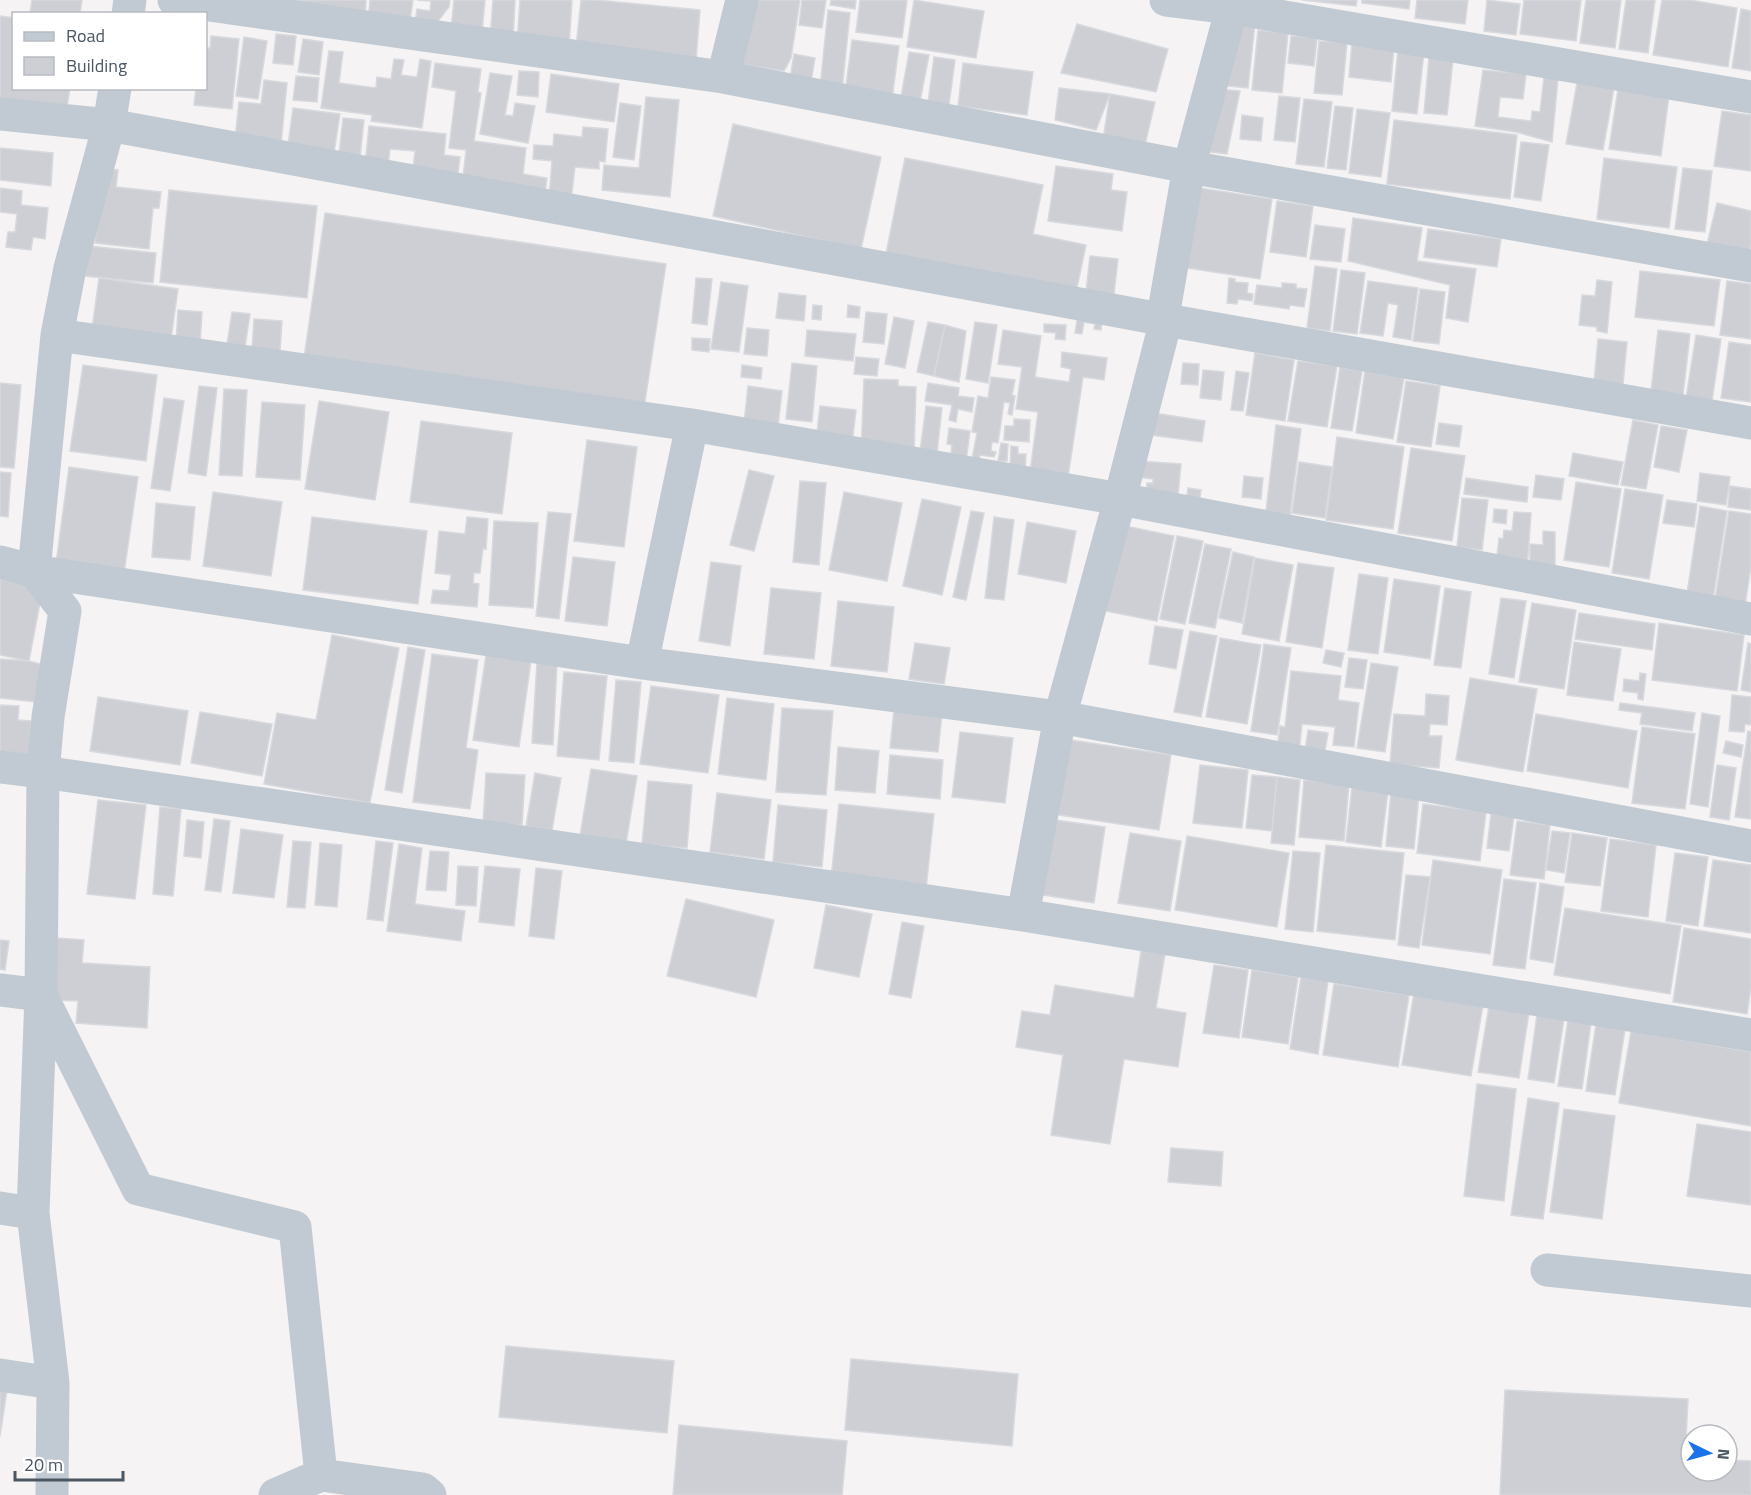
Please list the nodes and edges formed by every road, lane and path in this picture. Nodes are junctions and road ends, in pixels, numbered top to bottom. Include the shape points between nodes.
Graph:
1 (174, 0) edge
2 (742, 0) edge
3 (1166, 0) edge
4 (1233, 4) edge
5 (723, 77) junction
6 (115, 90) edge
7 (1751, 97) edge
8 (0, 114) edge
9 (109, 125) junction
10 (1190, 167) junction
11 (1751, 266) edge
12 (1166, 320) junction
13 (57, 335) junction
14 (1751, 423) edge
15 (692, 425) junction
16 (1120, 499) junction
17 (0, 562) edge
18 (34, 571) junction
19 (1751, 619) edge
20 (642, 663) junction
21 (1060, 717) junction
22 (0, 767) edge
23 (43, 772) junction
24 (1751, 846) edge
25 (1023, 915) junction
26 (0, 990) edge
27 (41, 995) junction
28 (1751, 1035) edge
29 (0, 1208) edge
30 (33, 1213) junction
31 (1547, 1270) dead end
32 (1751, 1291) edge
33 (0, 1375) edge
34 (53, 1383) junction
35 (321, 1475) junction
36 (52, 1495) edge
37 (276, 1495) edge
38 (430, 1495) edge

1 - 5 street
2 - 5 street
3 - 4 street
4 - 7 street
4 - 10 street
5 - 10 street
6 - 9 street
8 - 9 street
9 - 12 street
9 - 13 street via 70,268
10 - 11 street
10 - 12 street via 1165,305
12 - 14 street
12 - 16 street
13 - 15 street
13 - 18 street
15 - 16 street
15 - 20 street
16 - 19 street
16 - 21 street
17 - 18 street
18 - 20 street
18 - 23 street via 65,611
20 - 21 street
21 - 24 street
21 - 25 street
22 - 23 street
23 - 25 street
23 - 27 street
25 - 28 street
26 - 27 street
27 - 30 street
27 - 35 street via 138,1189 296,1227
29 - 30 street
30 - 34 street
31 - 32 street
33 - 34 street
34 - 36 street
35 - 37 street
35 - 38 street via 423,1489

